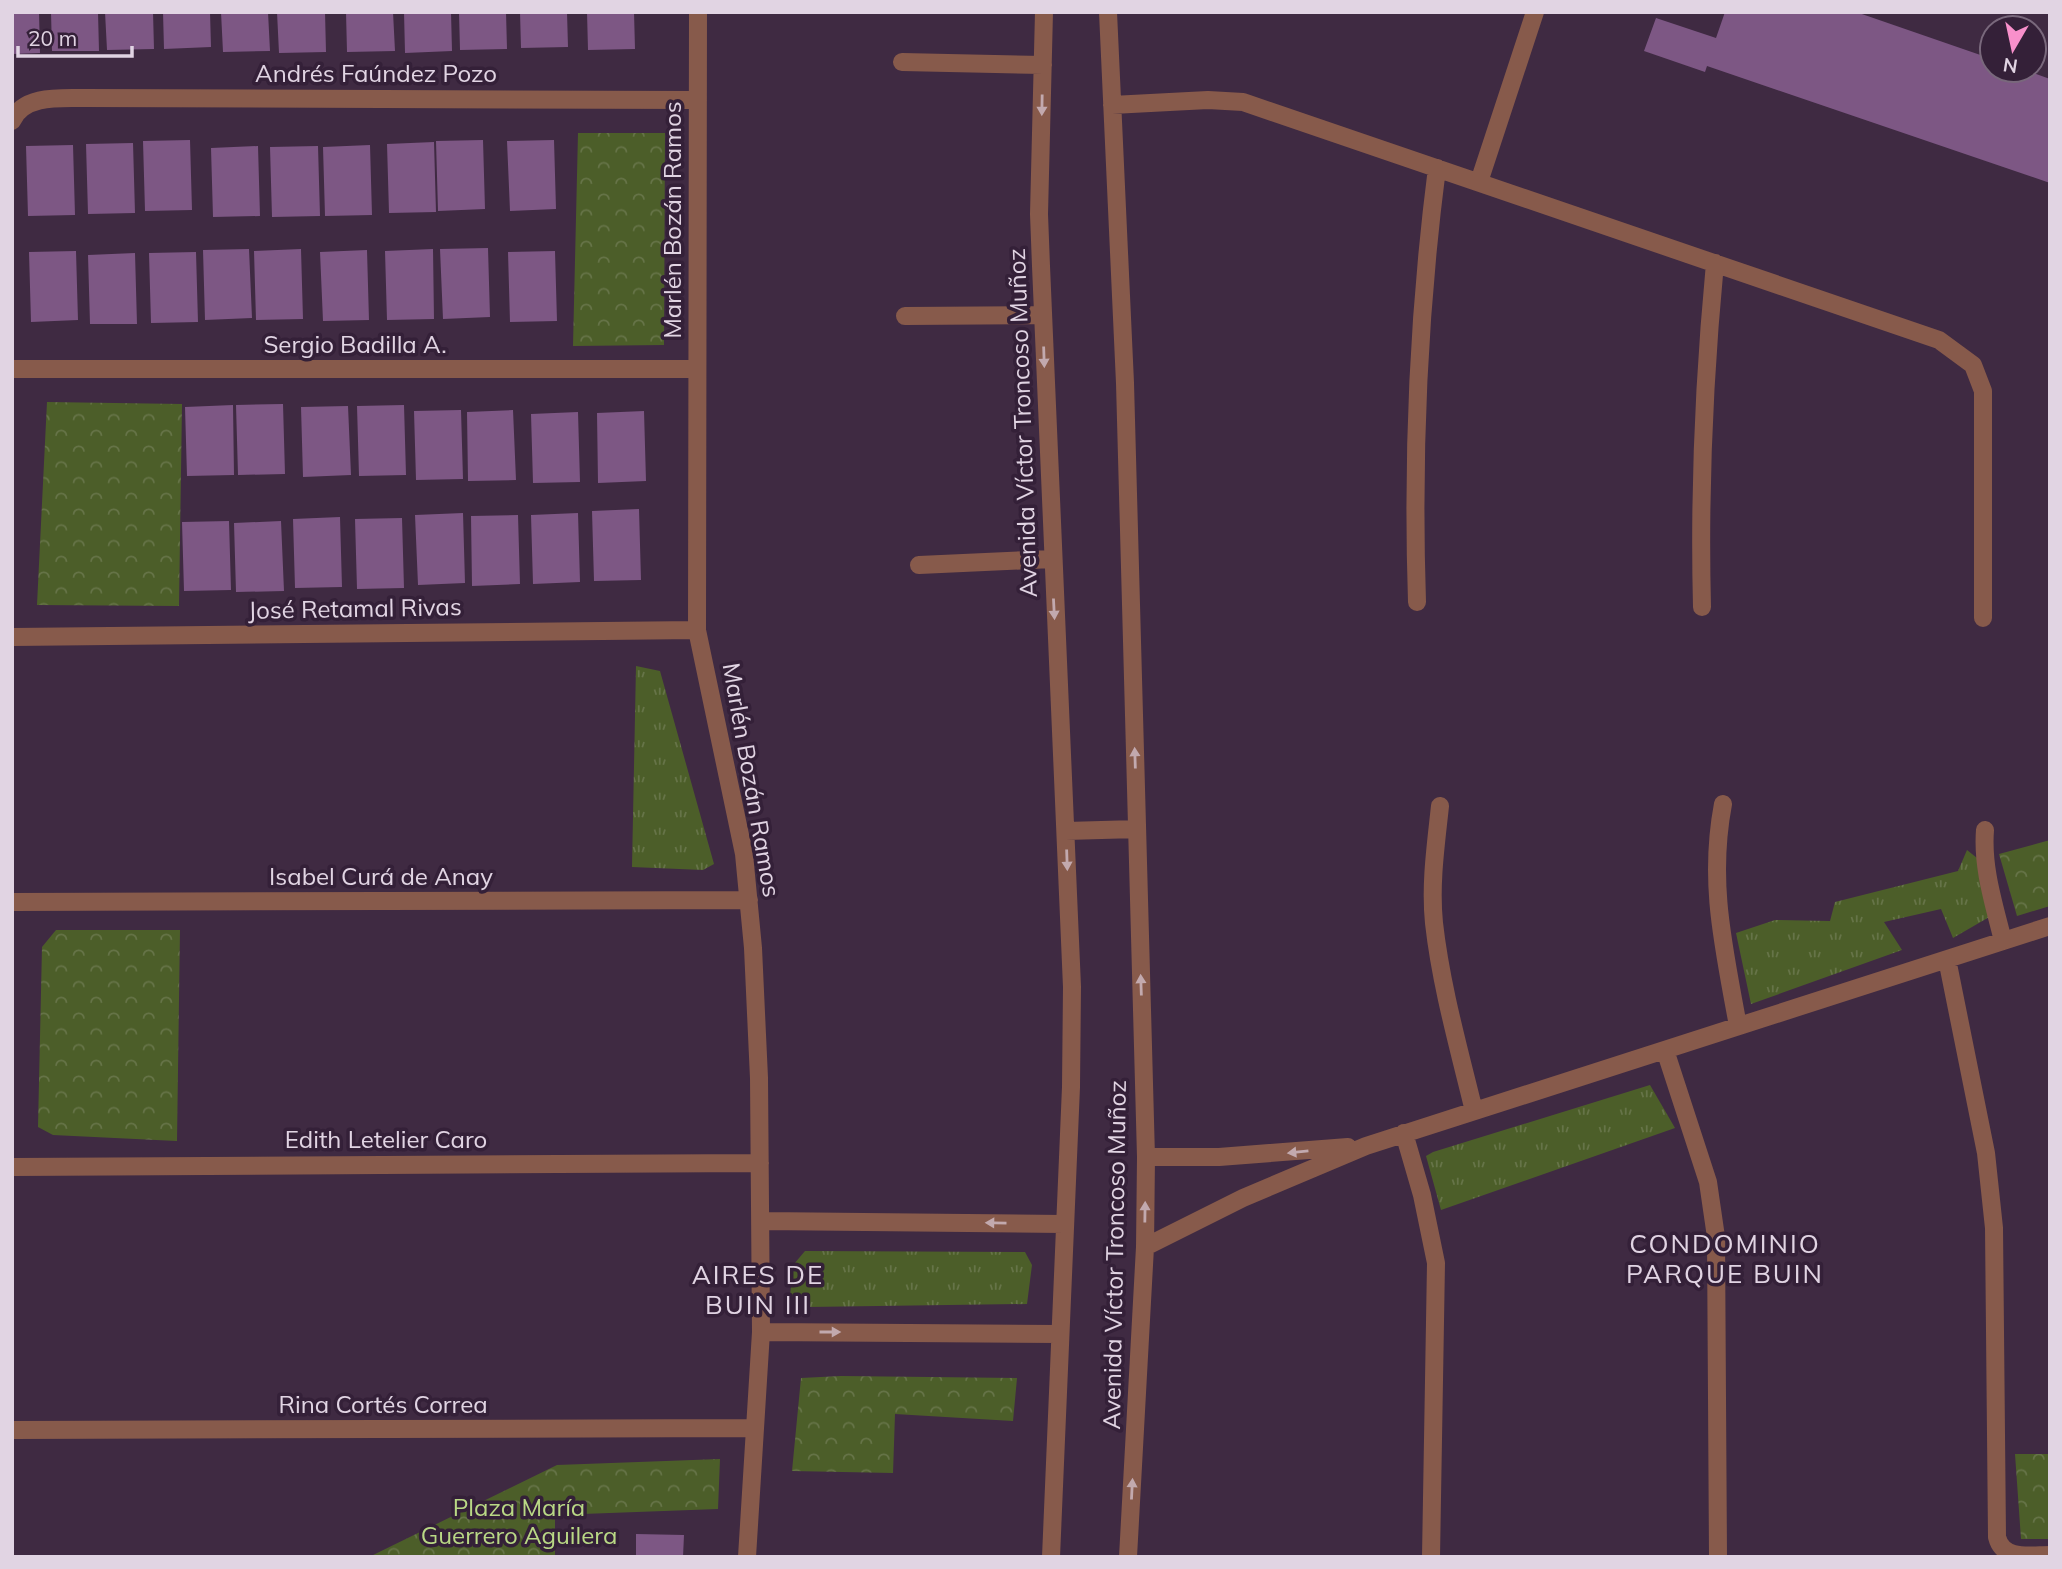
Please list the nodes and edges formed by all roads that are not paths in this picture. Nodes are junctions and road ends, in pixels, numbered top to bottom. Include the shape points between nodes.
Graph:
1 (698, 12) edge
2 (1044, 12) edge
3 (1108, 12) edge
4 (1535, 12) edge
5 (902, 62) dead end
6 (1043, 65) junction
7 (698, 100) junction
8 (1112, 104) junction
9 (14, 117) edge
10 (1437, 168) junction
11 (1479, 182) junction
12 (1715, 263) junction
13 (1042, 315) junction
14 (905, 316) dead end
15 (12, 369) edge
16 (697, 369) junction
17 (1052, 559) junction
18 (919, 565) dead end
19 (1417, 602) dead end
20 (1702, 607) dead end
21 (1983, 618) dead end
22 (697, 630) junction
23 (12, 637) edge
24 (1723, 804) dead end
25 (1440, 806) dead end
26 (1137, 829) junction
27 (1986, 830) dead end
28 (1066, 831) junction
29 (749, 900) junction
30 (12, 902) edge
31 (2050, 926) edge
32 (2003, 941) junction
33 (1947, 959) junction
34 (1738, 1026) junction
35 (1665, 1050) junction
36 (1474, 1111) junction
37 (1404, 1133) junction
38 (1366, 1146) junction
39 (1146, 1157) junction
40 (760, 1163) junction
41 (12, 1167) edge
42 (761, 1221) junction
43 (1064, 1224) junction
44 (1144, 1247) junction
45 (761, 1332) junction
46 (1059, 1334) junction
47 (754, 1428) junction
48 (12, 1430) edge
49 (2050, 1555) edge
50 (747, 1557) edge
51 (1051, 1557) edge
52 (1128, 1557) edge
53 (1431, 1557) edge
54 (1718, 1557) edge

1 - 7 street, Marlén Bozán Ramos
2 - 6 street, Avenida Víctor Troncoso Muñoz
3 - 8 street, Avenida Víctor Troncoso Muñoz
4 - 11 street
5 - 6 street
6 -> 13 street, Avenida Víctor Troncoso Muñoz
7 - 9 street, Andrés Faúndez Pozo via 83,97 32,103
7 - 16 street, Marlén Bozán Ramos
8 - 10 street via 1243,102
26 -> 8 street, Avenida Víctor Troncoso Muñoz
10 - 11 street
10 - 19 street via 1417,369
11 - 12 street
12 - 20 street via 1700,460
12 - 21 street via 1939,340 1973,365 1984,404
13 - 14 street
13 -> 17 street, Avenida Víctor Troncoso Muñoz
15 - 16 street, Sergio Badilla A.
16 - 22 street, Marlén Bozán Ramos
17 - 18 street
17 -> 28 street, Avenida Víctor Troncoso Muñoz
22 - 23 street, José Retamal Rivas
22 - 29 street, Marlén Bozán Ramos via 737,810
24 - 34 street via 1717,837 1717,896
25 - 36 street via 1434,920
26 - 28 street
39 -> 26 street, Avenida Víctor Troncoso Muñoz
27 - 32 street via 1988,882
28 -> 43 street, Avenida Víctor Troncoso Muñoz via 1072,999
29 - 30 street, Isabel Curá de Anay
29 - 40 street, Marlén Bozán Ramos
31 - 32 street
32 - 33 street
33 - 34 street
33 - 49 street via 1986,1153 1994,1228 1997,1537 2010,1554
34 - 35 street
35 - 36 street
35 - 54 street via 1708,1182 1716,1237
36 - 37 street
37 - 38 street
37 - 53 street via 1436,1262
38 -> 39 street
38 - 44 street via 1243,1198
44 -> 39 street, Avenida Víctor Troncoso Muñoz
40 - 41 street, Edith Letelier Caro
40 - 42 street, Marlén Bozán Ramos
43 -> 42 street
42 - 45 street, Marlén Bozán Ramos
43 - 46 street, Avenida Víctor Troncoso Muñoz
52 -> 44 street, Avenida Víctor Troncoso Muñoz
45 -> 46 street
45 - 47 street, Marlén Bozán Ramos
46 - 51 street, Avenida Víctor Troncoso Muñoz
47 - 48 street, Rina Cortés Correa
47 - 50 street, Marlén Bozán Ramos

